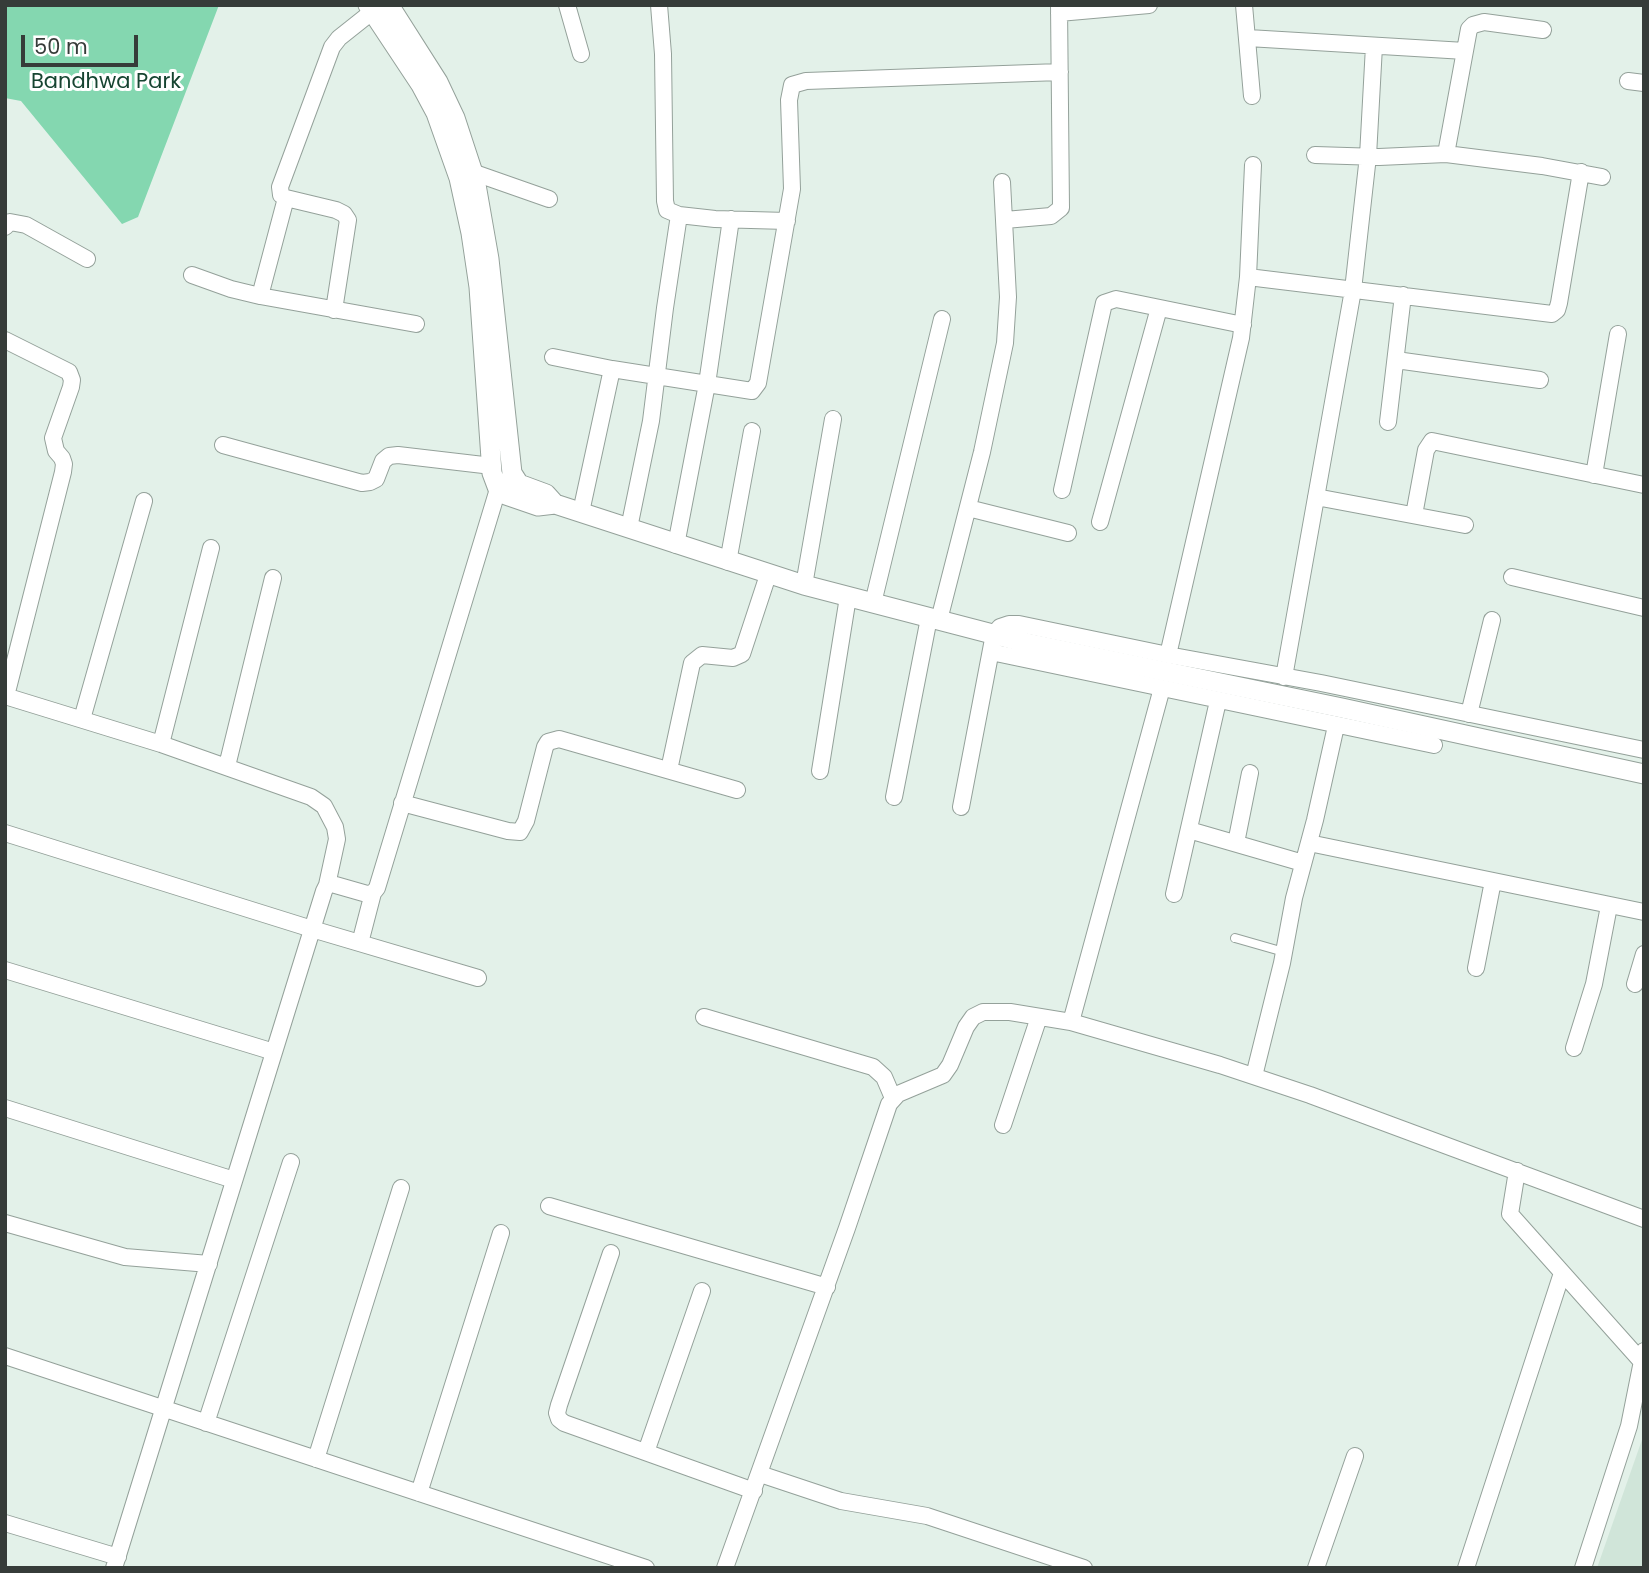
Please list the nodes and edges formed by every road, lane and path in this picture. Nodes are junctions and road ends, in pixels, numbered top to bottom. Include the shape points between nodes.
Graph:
1 (566, 5) edge
2 (659, 5) edge
3 (1149, 5) edge
4 (1244, 5) edge
5 (377, 7) edge
6 (1059, 9) edge
7 (1543, 30) dead end
8 (1248, 38) junction
9 (1374, 46) junction
10 (1465, 51) junction
11 (581, 54) dead end
12 (1060, 72) junction
13 (1252, 96) dead end
14 (1446, 154) junction
15 (1315, 155) dead end
16 (1368, 156) junction
17 (1253, 165) dead end
18 (472, 172) junction
19 (1581, 172) junction
20 (1602, 177) dead end
21 (1002, 181) dead end
22 (286, 198) junction
23 (549, 199) dead end
24 (680, 215) junction
25 (732, 219) junction
26 (1005, 220) junction
27 (787, 221) junction
28 (7, 222) edge
29 (87, 259) dead end
30 (192, 275) dead end
31 (1248, 277) junction
32 (1353, 290) junction
33 (1403, 295) junction
34 (260, 296) junction
35 (1159, 308) junction
36 (334, 310) junction
37 (942, 319) dead end
38 (416, 324) dead end
39 (1243, 325) junction
40 (1618, 334) dead end
41 (5, 340) edge
42 (553, 357) dead end
43 (1396, 360) junction
44 (612, 369) junction
45 (657, 376) junction
46 (1540, 380) dead end
47 (707, 384) junction
48 (833, 419) dead end
49 (1388, 422) dead end
50 (752, 431) dead end
51 (223, 445) dead end
52 (501, 467) junction
53 (1594, 475) junction
54 (1644, 485) edge
55 (498, 489) junction
56 (1062, 490) dead end
57 (1316, 497) junction
58 (144, 501) dead end
59 (555, 504) junction
60 (968, 508) junction
61 (581, 512) junction
62 (1414, 515) junction
63 (1100, 522) dead end
64 (1465, 525) dead end
65 (629, 528) junction
66 (1069, 533) dead end
67 (676, 545) junction
68 (211, 548) dead end
69 (728, 562) junction
70 (768, 575) junction
71 (1512, 577) dead end
72 (273, 578) dead end
73 (804, 585) junction
74 (848, 597) junction
75 (873, 603) junction
76 (1644, 608) edge
77 (934, 619) junction
78 (1492, 620) dead end
79 (992, 643) junction
80 (1168, 655) junction
81 (1284, 677) junction
82 (1162, 688) junction
83 (5, 696) edge
84 (1218, 701) junction
85 (1469, 714) junction
86 (82, 719) junction
87 (1336, 726) junction
88 (161, 744) junction
89 (1434, 745) dead end
90 (1644, 750) edge
91 (227, 766) junction
92 (669, 770) junction
93 (820, 771) dead end
94 (1250, 773) dead end
95 (1644, 774) edge
96 (737, 790) dead end
97 (894, 797) dead end
98 (402, 803) junction
99 (961, 807) dead end
100 (1189, 830) junction
101 (5, 833) edge
102 (1236, 843) junction
103 (1309, 843) junction
104 (1303, 863) junction
105 (1493, 881) junction
106 (341, 887) junction
107 (373, 893) junction
108 (1174, 894) dead end
109 (1609, 906) junction
110 (1644, 912) edge
111 (326, 934) junction
112 (1235, 938) dead end
113 (360, 943) junction
114 (1284, 952) junction
115 (1644, 954) edge
116 (1476, 968) dead end
117 (5, 970) edge
118 (478, 978) dead end
119 (1635, 984) dead end
120 (704, 1017) dead end
121 (1039, 1017) junction
122 (1071, 1022) junction
123 (1574, 1048) dead end
124 (274, 1052) junction
125 (1254, 1076) junction
126 (893, 1098) junction
127 (5, 1108) edge
128 (1003, 1125) dead end
129 (291, 1162) dead end
130 (1517, 1171) junction
131 (234, 1180) junction
132 (401, 1188) dead end
133 (549, 1206) dead end
134 (1644, 1219) edge
135 (5, 1223) edge
136 (501, 1233) dead end
137 (611, 1253) dead end
138 (209, 1264) junction
139 (1562, 1273) junction
140 (827, 1286) junction
141 (702, 1291) dead end
142 (5, 1356) edge
143 (1643, 1356) edge
144 (164, 1409) junction
145 (206, 1423) junction
146 (646, 1452) junction
147 (1355, 1456) dead end
148 (316, 1459) junction
149 (760, 1474) junction
150 (754, 1491) junction
151 (419, 1493) junction
152 (5, 1523) edge
153 (116, 1562) edge
154 (646, 1568) edge
155 (725, 1568) edge
156 (1084, 1568) edge
157 (1317, 1568) edge
158 (1466, 1568) edge
159 (1583, 1568) edge

1 - 11 street
2 - 24 street via 665,201 667,210
3 - 6 street
4 - 8 street
5 - 18 street via 438,82
5 - 22 street via 332,47 282,177 281,195
5 - 52 street via 436,113 466,203
6 - 12 street
7 - 10 street via 1478,22 1469,30
8 - 9 street
8 - 13 street
9 - 10 street
9 - 16 street
10 - 14 street
12 - 26 street via 1061,208 1051,216
12 - 27 street via 792,85 792,189
14 - 16 street
14 - 19 street
15 - 16 street
16 - 32 street
17 - 31 street
18 - 23 street
18 - 52 street via 489,259
19 - 20 street
19 - 33 street via 1564,284 1552,314
21 - 26 street
22 - 34 street
22 - 36 street via 336,210 348,220
24 - 25 street
24 - 45 street
25 - 27 street
25 - 47 street
26 - 60 street via 1007,323
27 - 47 street via 755,388 746,391
28 - 29 street via 26,225
30 - 34 street
31 - 32 street
31 - 39 street
32 - 33 street
32 - 57 street
33 - 43 street
34 - 36 street
35 - 39 street
35 - 56 street via 1116,299 1104,303
35 - 63 street
36 - 38 street
37 - 75 street
39 - 80 street
40 - 53 street
41 - 83 street via 68,372 72,380 53,438 63,472
42 - 44 street
43 - 46 street
43 - 49 street
44 - 45 street
44 - 61 street
45 - 47 street
45 - 65 street
47 - 67 street
48 - 73 street
50 - 69 street
51 - 52 street via 362,483 376,479 389,456
52 - 55 street
52 - 59 street via 519,484 546,494
53 - 54 street
53 - 62 street via 1432,442 1426,450
55 - 59 street via 538,506
55 - 98 street
57 - 62 street
57 - 81 street
58 - 86 street
59 - 61 street
60 - 66 street
60 - 77 street
61 - 65 street
62 - 64 street
65 - 67 street
67 - 69 street
68 - 88 street
69 - 70 street
70 - 73 street
70 - 92 street via 742,654 733,658 702,655 692,663
71 - 76 street
72 - 91 street
73 - 74 street
74 - 75 street
74 - 93 street
75 - 77 street
77 - 79 street
77 - 97 street
78 - 85 street
79 - 80 street via 999,627 1019,624
79 - 82 street
79 - 95 street via 1027,643
79 - 99 street
80 - 81 street
81 - 85 street
82 - 84 street
82 - 122 street
83 - 86 street
84 - 87 street
84 - 100 street
85 - 90 street
86 - 88 street
87 - 89 street
87 - 103 street
88 - 91 street
91 - 106 street via 324,806 337,839
92 - 96 street
92 - 98 street via 553,740 545,747 520,832
94 - 102 street
98 - 107 street
100 - 102 street
100 - 108 street
101 - 111 street
102 - 104 street
103 - 104 street
103 - 105 street
104 - 114 street
105 - 109 street
105 - 116 street
106 - 107 street
106 - 111 street
107 - 113 street
109 - 110 street
109 - 123 street via 1594,984
111 - 113 street
111 - 124 street
112 - 114 lane
113 - 118 street
114 - 125 street
115 - 119 street
117 - 124 street
120 - 126 street via 873,1067 884,1077
121 - 122 street
121 - 126 street via 1010,1012 983,1012 973,1017 943,1075
121 - 128 street
122 - 125 street
124 - 131 street
125 - 130 street
126 - 140 street
127 - 131 street
129 - 145 street
130 - 134 street
130 - 139 street via 1510,1214
131 - 138 street
132 - 148 street
133 - 140 street
135 - 138 street via 125,1257
136 - 151 street
137 - 146 street via 557,1413 564,1423
138 - 144 street
139 - 143 street
139 - 158 street
140 - 149 street
141 - 146 street
142 - 144 street
143 - 159 street via 1629,1426
144 - 145 street
144 - 153 street
145 - 148 street
146 - 150 street
147 - 157 street
148 - 151 street
149 - 150 street
149 - 156 street via 841,1501 927,1517
150 - 155 street
151 - 154 street
152 - 153 street

